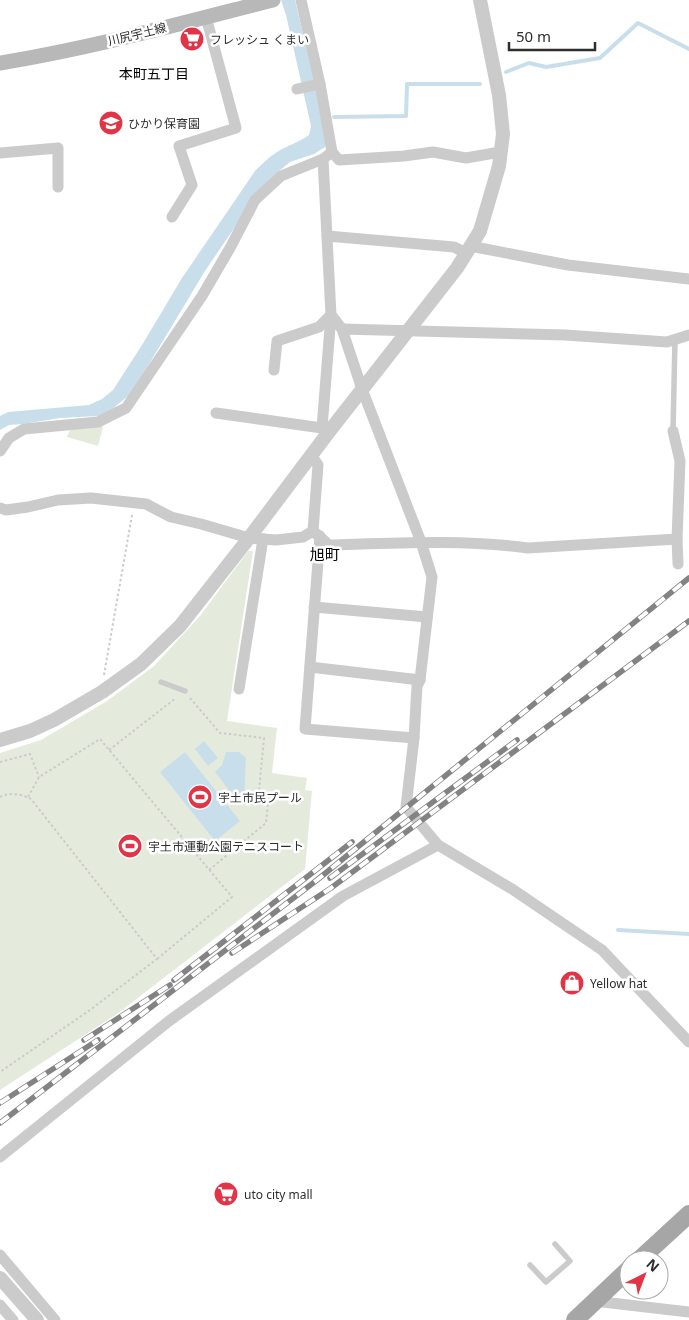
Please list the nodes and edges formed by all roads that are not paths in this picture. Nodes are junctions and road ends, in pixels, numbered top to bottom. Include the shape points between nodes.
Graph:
1 (273, 0) edge
2 (300, 0) edge
3 (480, 0) edge
4 (206, 17) junction
5 (0, 63) edge
6 (320, 84) junction
7 (297, 89) dead end
8 (500, 152) junction
9 (0, 153) edge
10 (327, 156) junction
11 (58, 187) dead end
12 (172, 217) dead end
13 (327, 236) junction
14 (468, 250) junction
15 (689, 279) edge
16 (331, 315) junction
17 (342, 329) junction
18 (408, 331) junction
19 (689, 335) edge
20 (675, 339) junction
21 (274, 370) dead end
22 (362, 388) junction
23 (216, 413) dead end
24 (325, 431) junction
25 (673, 431) joint
26 (0, 451) edge
27 (311, 455) junction
28 (0, 508) edge
29 (316, 533) junction
30 (256, 539) junction
31 (677, 539) junction
32 (421, 542) junction
33 (678, 564) dead end
34 (314, 607) junction
35 (427, 617) junction
36 (310, 667) junction
37 (420, 680) junction
38 (161, 682) dead end
39 (239, 689) dead end
40 (185, 691) road end
41 (414, 738) junction
42 (0, 740) edge
43 (438, 845) junction
44 (689, 1042) edge
45 (0, 1157) edge
46 (689, 1214) edge
47 (555, 1244) dead end
48 (650, 1250) edge
49 (0, 1255) edge
50 (530, 1266) dead end
51 (0, 1278) edge
52 (619, 1278) edge
53 (594, 1301) junction
54 (0, 1306) edge
55 (689, 1312) edge
56 (13, 1320) edge
57 (37, 1320) edge
58 (55, 1320) edge
59 (575, 1320) edge

1 - 4 main road, 川尻宇土線
2 - 6 street
3 - 8 street via 499,95 503,134
4 - 5 main road, 川尻宇土線
4 - 12 street via 236,128 179,146 192,185
6 - 7 street
6 - 10 street
8 - 10 street via 466,158 433,152 339,160
8 - 14 street via 480,232
9 - 11 street via 58,148
10 - 13 street
10 - 26 street via 281,176 256,200 202,296 126,408 98,422 24,430 9,438
13 - 14 street
13 - 16 street
14 - 15 street
14 - 18 street
16 - 17 street
16 - 21 street via 318,327 277,341
16 - 24 street
17 - 18 street
17 - 22 street
18 - 20 street via 668,342
18 - 22 street
19 - 20 street
20 - 25 lane
22 - 24 street
22 - 32 street
23 - 24 street
24 - 27 street
25 - 31 street via 680,461
27 - 29 street via 318,465
27 - 30 street
28 - 30 street via 6,510 58,500 91,498 134,502 146,504 171,517
29 - 30 street via 276,540
29 - 32 street via 329,545
29 - 34 street
30 - 39 street
30 - 42 street via 180,626 141,664 54,720
31 - 32 street via 528,548
31 - 33 street
32 - 35 street via 432,578
34 - 35 street
34 - 36 street
35 - 37 street
36 - 37 street
36 - 41 street via 305,729
37 - 41 street
38 - 40 lane
41 - 43 street via 406,807
43 - 44 street via 512,889 602,950
43 - 45 street via 343,896 169,1021
46 - 48 main road
47 - 50 lane via 570,1261 546,1282
49 - 58 street
51 - 57 street
52 - 53 main road
53 - 55 street
53 - 59 main road
54 - 56 street

